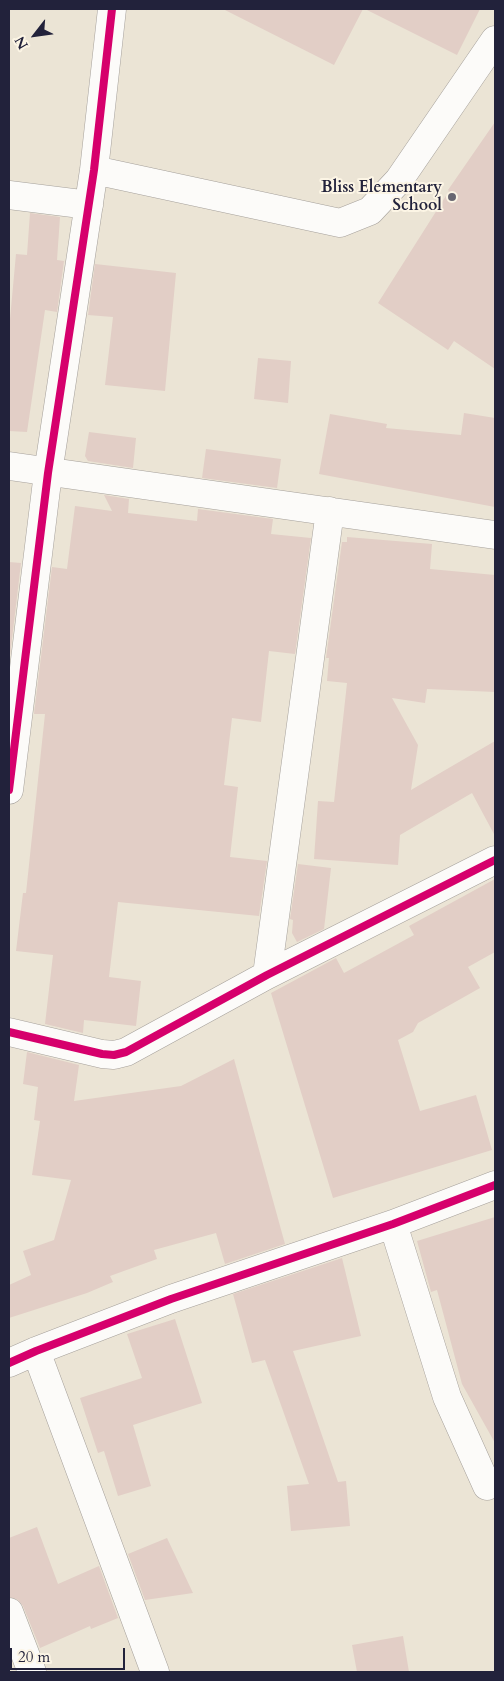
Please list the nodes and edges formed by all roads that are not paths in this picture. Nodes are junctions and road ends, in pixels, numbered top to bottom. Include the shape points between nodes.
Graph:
1 (112, 9) edge
2 (495, 40) edge
3 (94, 170) junction
4 (9, 195) edge
5 (89, 205) junction
6 (9, 466) edge
7 (48, 473) junction
8 (330, 511) junction
9 (495, 535) edge
10 (9, 790) edge
11 (495, 860) edge
12 (267, 976) junction
13 (9, 1032) edge
14 (495, 1185) edge
15 (392, 1224) junction
16 (36, 1351) junction
17 (9, 1363) edge
18 (487, 1486) dead end
19 (9, 1612) edge
20 (32, 1672) edge
21 (155, 1672) edge

1 - 3 street
2 - 3 street via 399,180 370,211 340,223
3 - 5 street
4 - 5 street
5 - 7 street
6 - 7 street
7 - 8 street
7 - 10 street
8 - 9 street
8 - 12 street
11 - 12 street
12 - 13 street via 126,1052 114,1055
14 - 15 street
15 - 16 street via 171,1300
15 - 18 street via 447,1397
16 - 17 street
16 - 21 street
19 - 20 street

